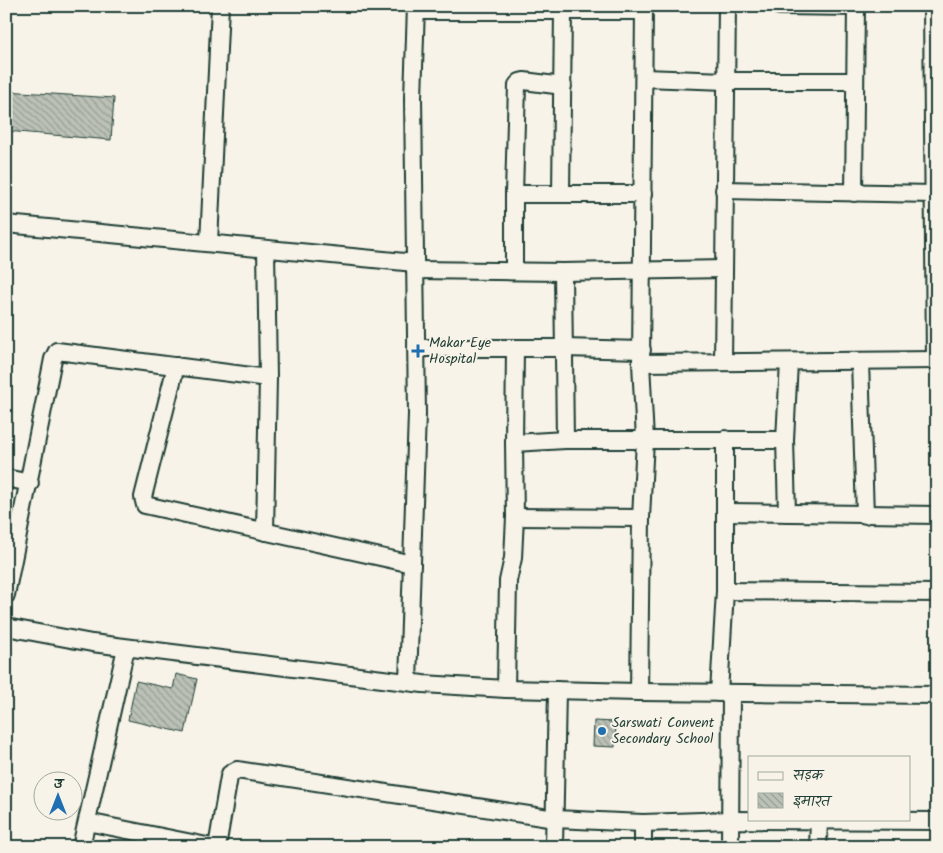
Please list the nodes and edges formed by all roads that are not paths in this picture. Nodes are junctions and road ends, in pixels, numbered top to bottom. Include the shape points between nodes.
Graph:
1 (220, 6) edge
2 (727, 6) edge
3 (779, 6) edge
4 (856, 7) edge
5 (644, 8) edge
6 (416, 9) edge
7 (563, 11) junction
8 (934, 14) edge
9 (644, 78) junction
10 (726, 81) junction
11 (854, 81) junction
12 (563, 86) junction
13 (935, 94) edge
14 (724, 190) junction
15 (854, 193) junction
16 (514, 194) junction
17 (561, 194) junction
18 (643, 194) junction
19 (933, 194) junction
20 (6, 224) edge
21 (209, 243) junction
22 (266, 249) junction
23 (415, 266) junction
24 (724, 269) junction
25 (643, 270) junction
26 (514, 271) junction
27 (563, 272) junction
28 (935, 278) edge
29 (416, 348) junction
30 (564, 348) junction
31 (515, 349) junction
32 (642, 357) junction
33 (936, 360) edge
34 (860, 361) junction
35 (723, 362) junction
36 (789, 362) junction
37 (176, 366) junction
38 (268, 378) junction
39 (725, 439) junction
40 (565, 440) junction
41 (645, 440) junction
42 (786, 440) junction
43 (514, 443) junction
44 (6, 478) edge
45 (30, 483) junction
46 (726, 512) junction
47 (787, 513) junction
48 (865, 515) junction
49 (937, 515) edge
50 (515, 517) junction
51 (641, 518) junction
52 (265, 532) junction
53 (412, 564) junction
54 (725, 591) junction
55 (937, 593) edge
56 (6, 596) edge
57 (6, 627) edge
58 (126, 648) junction
59 (408, 682) junction
60 (506, 689) junction
61 (557, 690) junction
62 (639, 692) junction
63 (725, 694) junction
64 (937, 695) edge
65 (555, 819) junction
66 (731, 820) junction
67 (819, 820) edge
68 (937, 821) edge
69 (87, 822) junction
70 (643, 823) junction
71 (81, 847) edge
72 (212, 847) edge
73 (217, 847) edge
74 (554, 847) edge
75 (643, 847) edge
76 (730, 847) edge
77 (818, 847) edge

1 - 21 street
2 - 10 street
3 - 4 street
4 - 11 street
5 - 7 street
5 - 9 street
6 - 7 street
6 - 23 street via 413,98
7 - 12 street
8 - 13 street
9 - 10 street
9 - 18 street
10 - 11 street
10 - 14 street
11 - 15 street
12 - 16 street via 524,81 517,85
12 - 17 street
13 - 19 street
14 - 15 street
14 - 24 street
15 - 19 street
16 - 17 street
16 - 26 street
17 - 18 street
18 - 25 street
19 - 28 street
20 - 21 street
21 - 22 street
22 - 23 street
22 - 38 street
23 - 26 street
23 - 29 street
24 - 25 street
24 - 35 street
25 - 27 street
25 - 32 street
26 - 27 street
27 - 30 street
28 - 33 street
29 - 31 street
29 - 53 street
30 - 31 street
30 - 32 street
30 - 40 street
31 - 43 street
32 - 35 street
32 - 41 street
33 - 34 street
34 - 36 street
34 - 48 street
35 - 36 street
36 - 42 street
37 - 38 street
37 - 45 street via 60,350 55,352
37 - 52 street via 143,497 144,504
38 - 52 street
39 - 41 street
39 - 42 street
39 - 46 street
40 - 41 street
40 - 43 street
41 - 51 street
42 - 47 street
43 - 50 street
44 - 45 street
45 - 56 street
46 - 47 street
46 - 54 street
47 - 48 street
48 - 49 street
50 - 51 street
50 - 60 street via 508,581
51 - 62 street
52 - 53 street
53 - 59 street
54 - 55 street
54 - 63 street
57 - 58 street
58 - 59 street
58 - 69 street
59 - 60 street
60 - 61 street
61 - 62 street
61 - 65 street
62 - 63 street
63 - 64 street
63 - 66 street
65 - 70 street
65 - 73 street via 237,770 229,777
65 - 74 street
66 - 67 street
66 - 70 street
66 - 76 street
67 - 68 street
67 - 77 street
69 - 71 street
69 - 72 street
70 - 75 street

